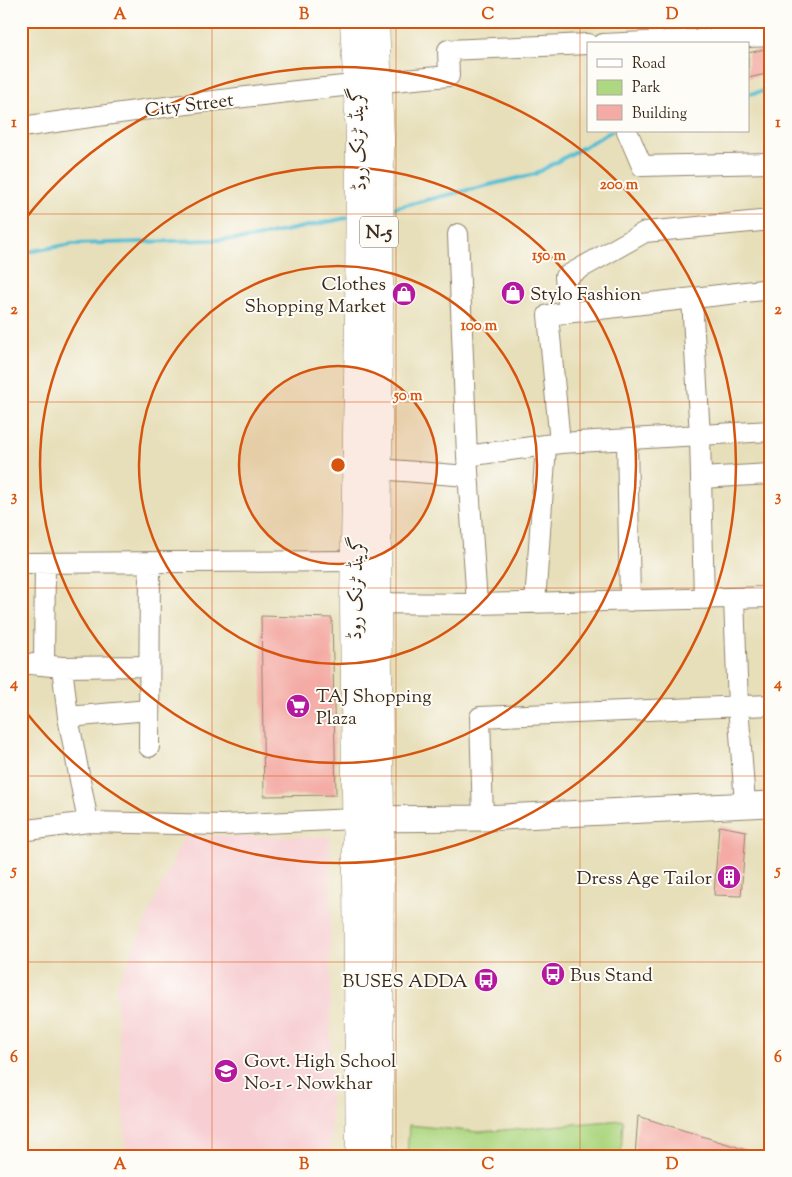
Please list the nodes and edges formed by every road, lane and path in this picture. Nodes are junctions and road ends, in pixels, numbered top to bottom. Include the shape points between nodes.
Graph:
1 (354, 21) edge
2 (375, 21) edge
3 (771, 36) edge
4 (646, 42) edge
5 (587, 44) edge
6 (366, 83) junction
7 (22, 126) edge
8 (628, 133) edge
9 (771, 163) edge
10 (771, 220) edge
11 (458, 234) dead end
12 (771, 289) edge
13 (692, 299) junction
14 (569, 312) junction
15 (369, 324) junction
16 (771, 431) edge
17 (700, 436) junction
18 (627, 440) junction
19 (553, 444) junction
20 (467, 456) junction
21 (378, 469) junction
22 (771, 474) edge
23 (468, 476) junction
24 (701, 478) junction
25 (355, 561) junction
26 (150, 562) junction
27 (21, 563) edge
28 (45, 563) junction
29 (771, 597) edge
30 (704, 599) junction
31 (734, 599) junction
32 (630, 601) junction
33 (365, 603) junction
34 (535, 603) junction
35 (477, 604) junction
36 (21, 664) edge
37 (53, 666) junction
38 (149, 666) junction
39 (771, 705) edge
40 (738, 706) junction
41 (149, 710) junction
42 (68, 717) junction
43 (149, 747) dead end
44 (746, 804) junction
45 (771, 804) edge
46 (368, 818) junction
47 (483, 818) junction
48 (88, 822) junction
49 (21, 831) edge
50 (360, 1156) edge
51 (379, 1156) edge

1 - 6 highway, گرینڈ ٹرنک روڈ / N-5
2 - 6 highway, گرینڈ ٹرنک روڈ / N-5
3 - 4 street
5 - 6 street, City Street via 448,50 449,76
6 - 7 street, City Street
6 - 15 highway, گرینڈ ٹرنک روڈ / N-5 via 370,136
8 - 9 street via 642,166
10 - 14 street via 646,232 565,277
11 - 20 street
12 - 13 street
13 - 14 street
13 - 17 street
14 - 19 street via 548,315
15 - 21 highway, گرینڈ ٹرنک روڈ / N-5
15 - 25 highway, گرینڈ ٹرنک روڈ / N-5
16 - 17 street
17 - 18 street
17 - 24 street
18 - 19 street
18 - 32 street
19 - 20 street
19 - 34 street
20 - 23 street
21 - 23 street
21 - 33 highway, گرینڈ ٹرنک روڈ / N-5
22 - 24 street
23 - 35 street
24 - 30 street
25 - 26 street
25 - 33 highway, گرینڈ ٹرنک روڈ / N-5
26 - 28 street
26 - 38 street
27 - 28 street
28 - 37 street
29 - 31 street
30 - 31 street
30 - 32 street
31 - 40 street
32 - 34 street
33 - 35 street
33 - 46 highway, گرینڈ ٹرنک روڈ / N-5
34 - 35 street
36 - 37 street
37 - 38 street
37 - 42 street
38 - 41 street
39 - 40 street
40 - 44 street
40 - 47 street via 480,717
41 - 42 street
41 - 43 street
42 - 48 street
44 - 45 main road
44 - 47 main road
46 - 47 main road
46 - 48 street via 222,825
46 - 50 highway, گرینڈ ٹرنک روڈ / N-5
46 - 51 highway, گرینڈ ٹرنک روڈ / N-5
48 - 49 street

